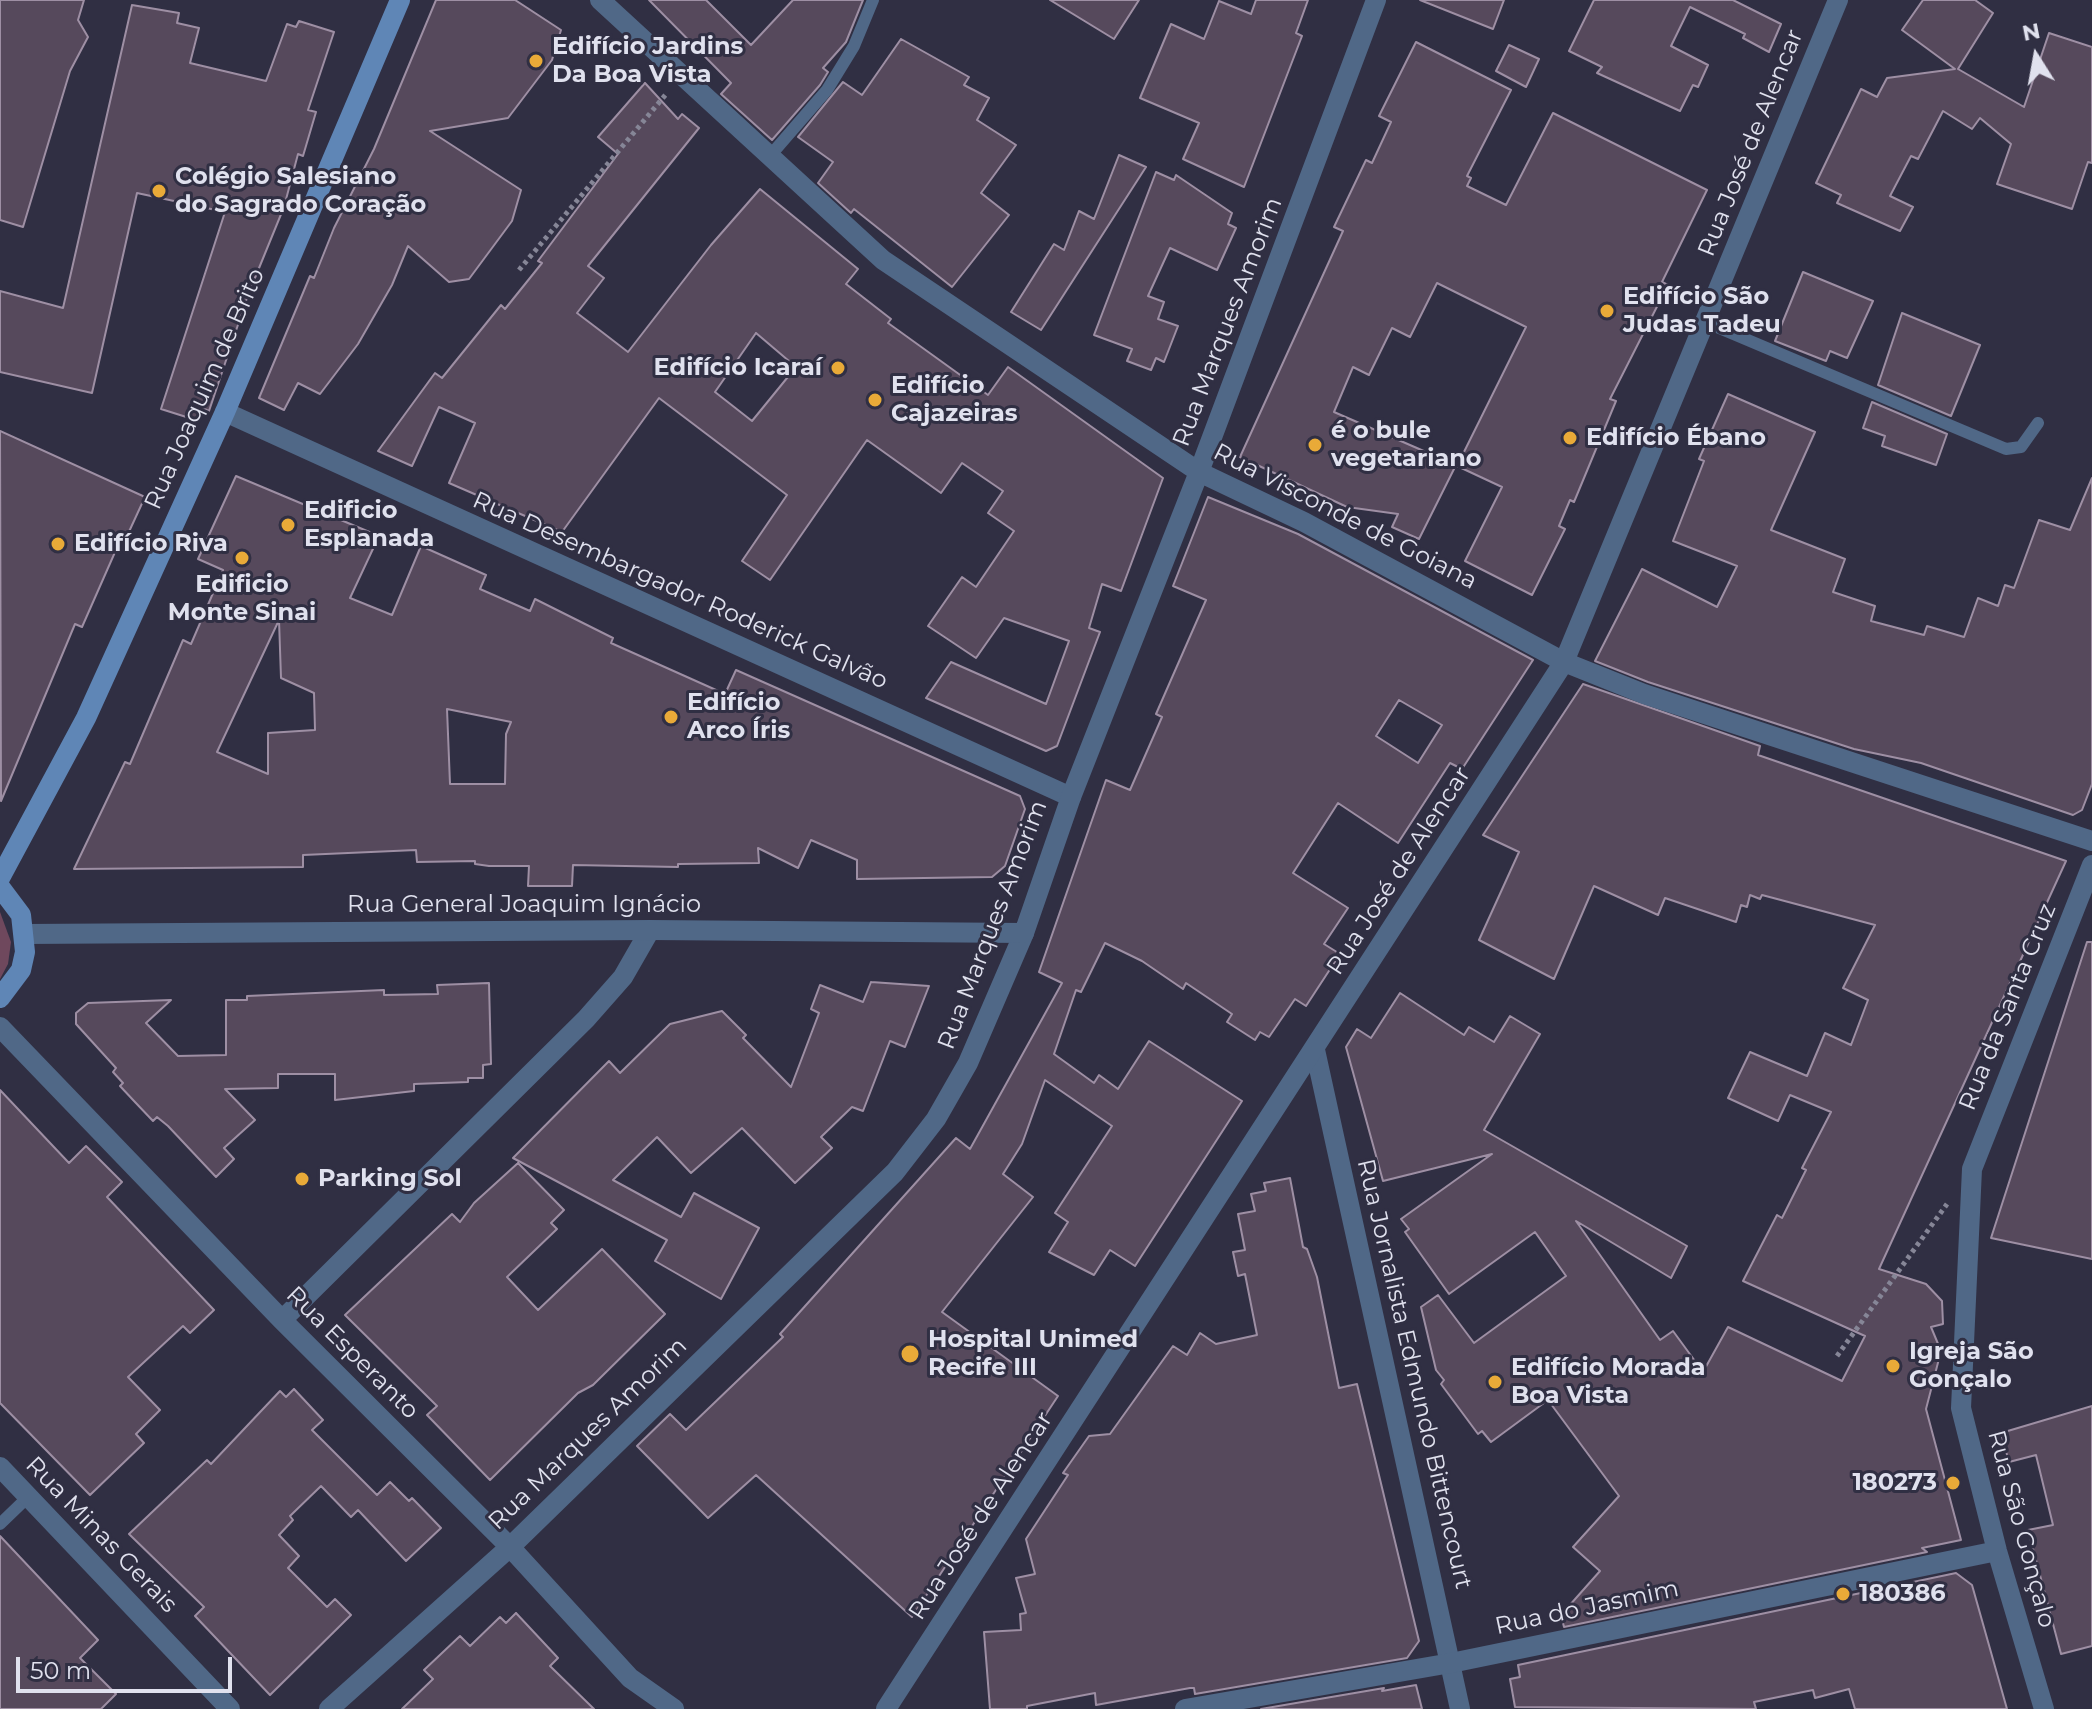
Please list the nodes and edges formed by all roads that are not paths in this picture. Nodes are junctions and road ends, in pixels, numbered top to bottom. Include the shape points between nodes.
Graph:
1 (400, 0) edge
2 (600, 0) edge
3 (873, 0) edge
4 (1376, 0) edge
5 (1838, 0) edge
6 (769, 157) junction
7 (1705, 322) junction
8 (225, 412) junction
9 (2038, 423) dead end
10 (1199, 472) junction
11 (1564, 662) junction
12 (1071, 797) junction
13 (2092, 841) edge
14 (2092, 865) edge
15 (0, 878) edge
16 (0, 887) edge
17 (650, 930) junction
18 (1024, 933) junction
19 (25, 934) junction
20 (0, 998) edge
21 (0, 1027) edge
22 (1315, 1050) junction
23 (1972, 1169) joint
24 (282, 1320) junction
25 (0, 1467) edge
26 (28, 1497) junction
27 (0, 1524) edge
28 (510, 1547) junction
29 (1997, 1551) junction
30 (1451, 1663) junction
31 (230, 1709) edge
32 (329, 1709) edge
33 (674, 1709) edge
34 (886, 1709) edge
35 (1185, 1709) edge
36 (1460, 1709) edge
37 (2044, 1709) edge

1 - 8 main road, Rua Joaquim de Brito
2 - 6 street, Rua Visconde de Goiana
3 - 6 lane via 854,46 827,90
4 - 10 street, Rua Marques Amorim
5 - 7 street, Rua José de Alencar
6 - 10 street, Rua Visconde de Goiana via 883,260
7 - 9 lane via 2006,449 2021,447
7 - 11 street, Rua José de Alencar
8 - 12 street, Rua Desembargador Roderick Galvão
8 - 15 main road, Rua Joaquim de Brito via 86,718
10 - 11 street, Rua Visconde de Goiana via 1304,522
10 - 12 street, Rua Marques Amorim
11 - 13 street, Rua Visconde de Goiana via 1644,694
11 - 22 street, Rua José de Alencar
12 - 18 street, Rua Marques Amorim
14 - 23 street, Rua da Santa Cruz
16 - 19 main road via 21,915
17 - 18 street, Rua General Joaquim Ignácio
17 - 19 street, Rua General Joaquim Ignácio
17 - 24 street via 623,977 586,1019
18 - 28 street, Rua Marques Amorim via 968,1063 936,1119 895,1172
19 - 20 main road via 21,970
21 - 24 street, Rua Esperanto
22 - 30 street, Rua Jornalista Edmundo Bittencourt
22 - 34 street, Rua José de Alencar
23 - 29 street, Rua São Gonçalo via 1961,1408
24 - 28 street, Rua Esperanto
25 - 26 street, Rua Minas Gerais
26 - 27 lane
26 - 31 street, Rua Minas Gerais
28 - 32 street, Rua Marques Amorim
28 - 33 street, Rua Esperanto via 630,1678
29 - 30 street, Rua do Jasmim
29 - 37 street, Rua São Gonçalo
30 - 35 street, Rua do Jasmim
30 - 36 street, Rua Jornalista Edmundo Bittencourt

